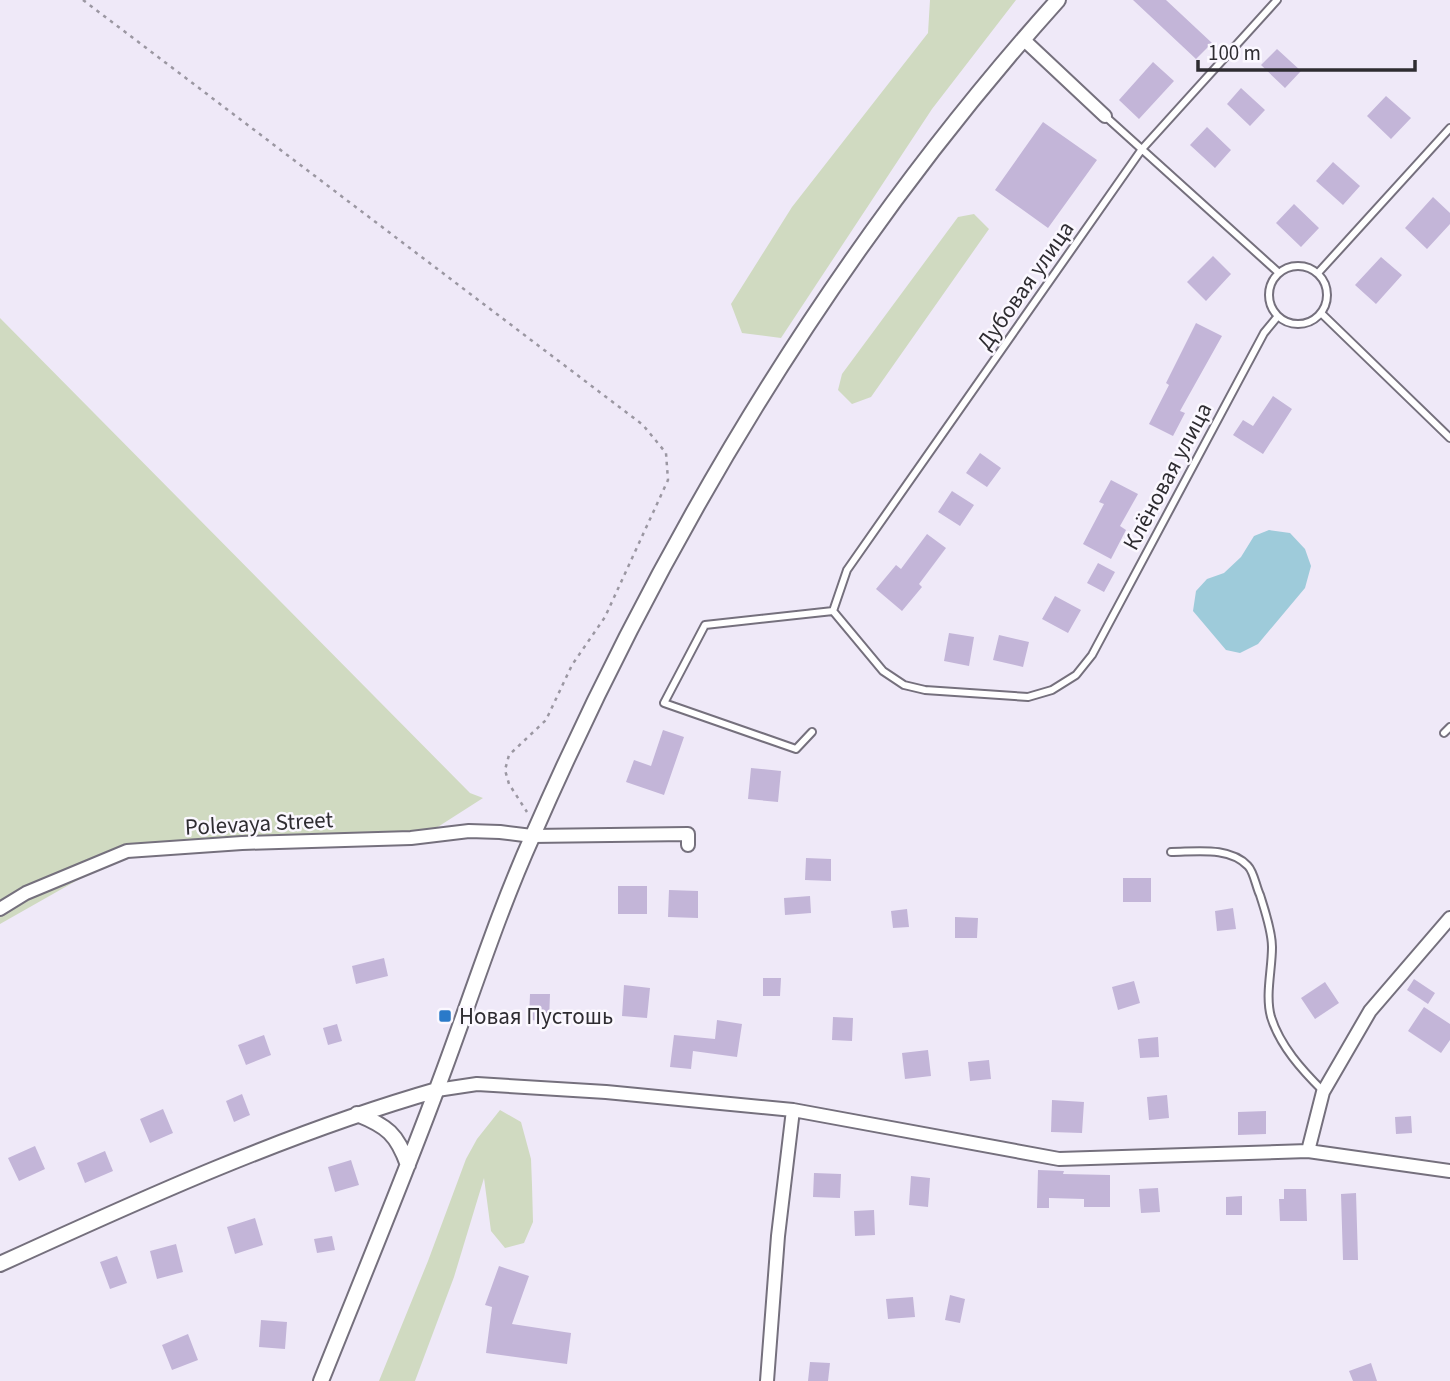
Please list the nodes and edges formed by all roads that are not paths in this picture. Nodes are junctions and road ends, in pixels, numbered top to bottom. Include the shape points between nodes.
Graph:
1 (1058, 0) edge
2 (1277, 0) edge
3 (1023, 39) junction
4 (1105, 116) joint
5 (1450, 128) edge
6 (1142, 149) junction
7 (1279, 273) junction
8 (1318, 273) junction
9 (1321, 313) junction
10 (1278, 316) junction
11 (1450, 438) edge
12 (833, 611) junction
13 (1450, 727) edge
14 (812, 732) dead end
15 (1444, 733) dead end
16 (534, 832) junction
17 (688, 845) dead end
18 (1171, 852) dead end
19 (0, 909) edge
20 (1450, 918) edge
21 (437, 1090) junction
22 (1323, 1092) junction
23 (793, 1110) junction
24 (357, 1114) junction
25 (1308, 1151) junction
26 (408, 1165) junction
27 (1450, 1171) edge
28 (0, 1264) edge
29 (321, 1381) edge
30 (767, 1381) edge

1 - 3 street
2 - 6 lane, Дубовая улица
3 - 4 street
3 - 16 street via 911,177 813,317 722,461 619,648
4 - 6 lane
5 - 8 lane
6 - 7 lane
6 - 12 lane, Дубовая улица via 846,570
7 - 8 lane via 1298,266
7 - 10 lane via 1269,295
8 - 9 lane via 1327,292
9 - 10 lane via 1300,324
9 - 11 lane
10 - 12 lane, Клёновая улица via 1264,333 1092,655 1076,675 1052,690 1028,697 904,685 883,671
12 - 14 lane via 705,625 664,703 796,749
13 - 15 lane
16 - 17 street, Polevaya Street via 688,834
16 - 19 street, Polevaya Street via 469,831 411,838 127,851 26,893
16 - 21 street
18 - 22 lane via 1218,852 1249,867 1272,944 1271,1016 1300,1068
20 - 22 street via 1370,1011
21 - 23 street via 477,1084
21 - 24 street
21 - 26 street
22 - 25 street
23 - 25 street via 1059,1159
23 - 30 street
24 - 26 street via 390,1132
24 - 28 street via 114,1212
25 - 27 street
26 - 29 street

